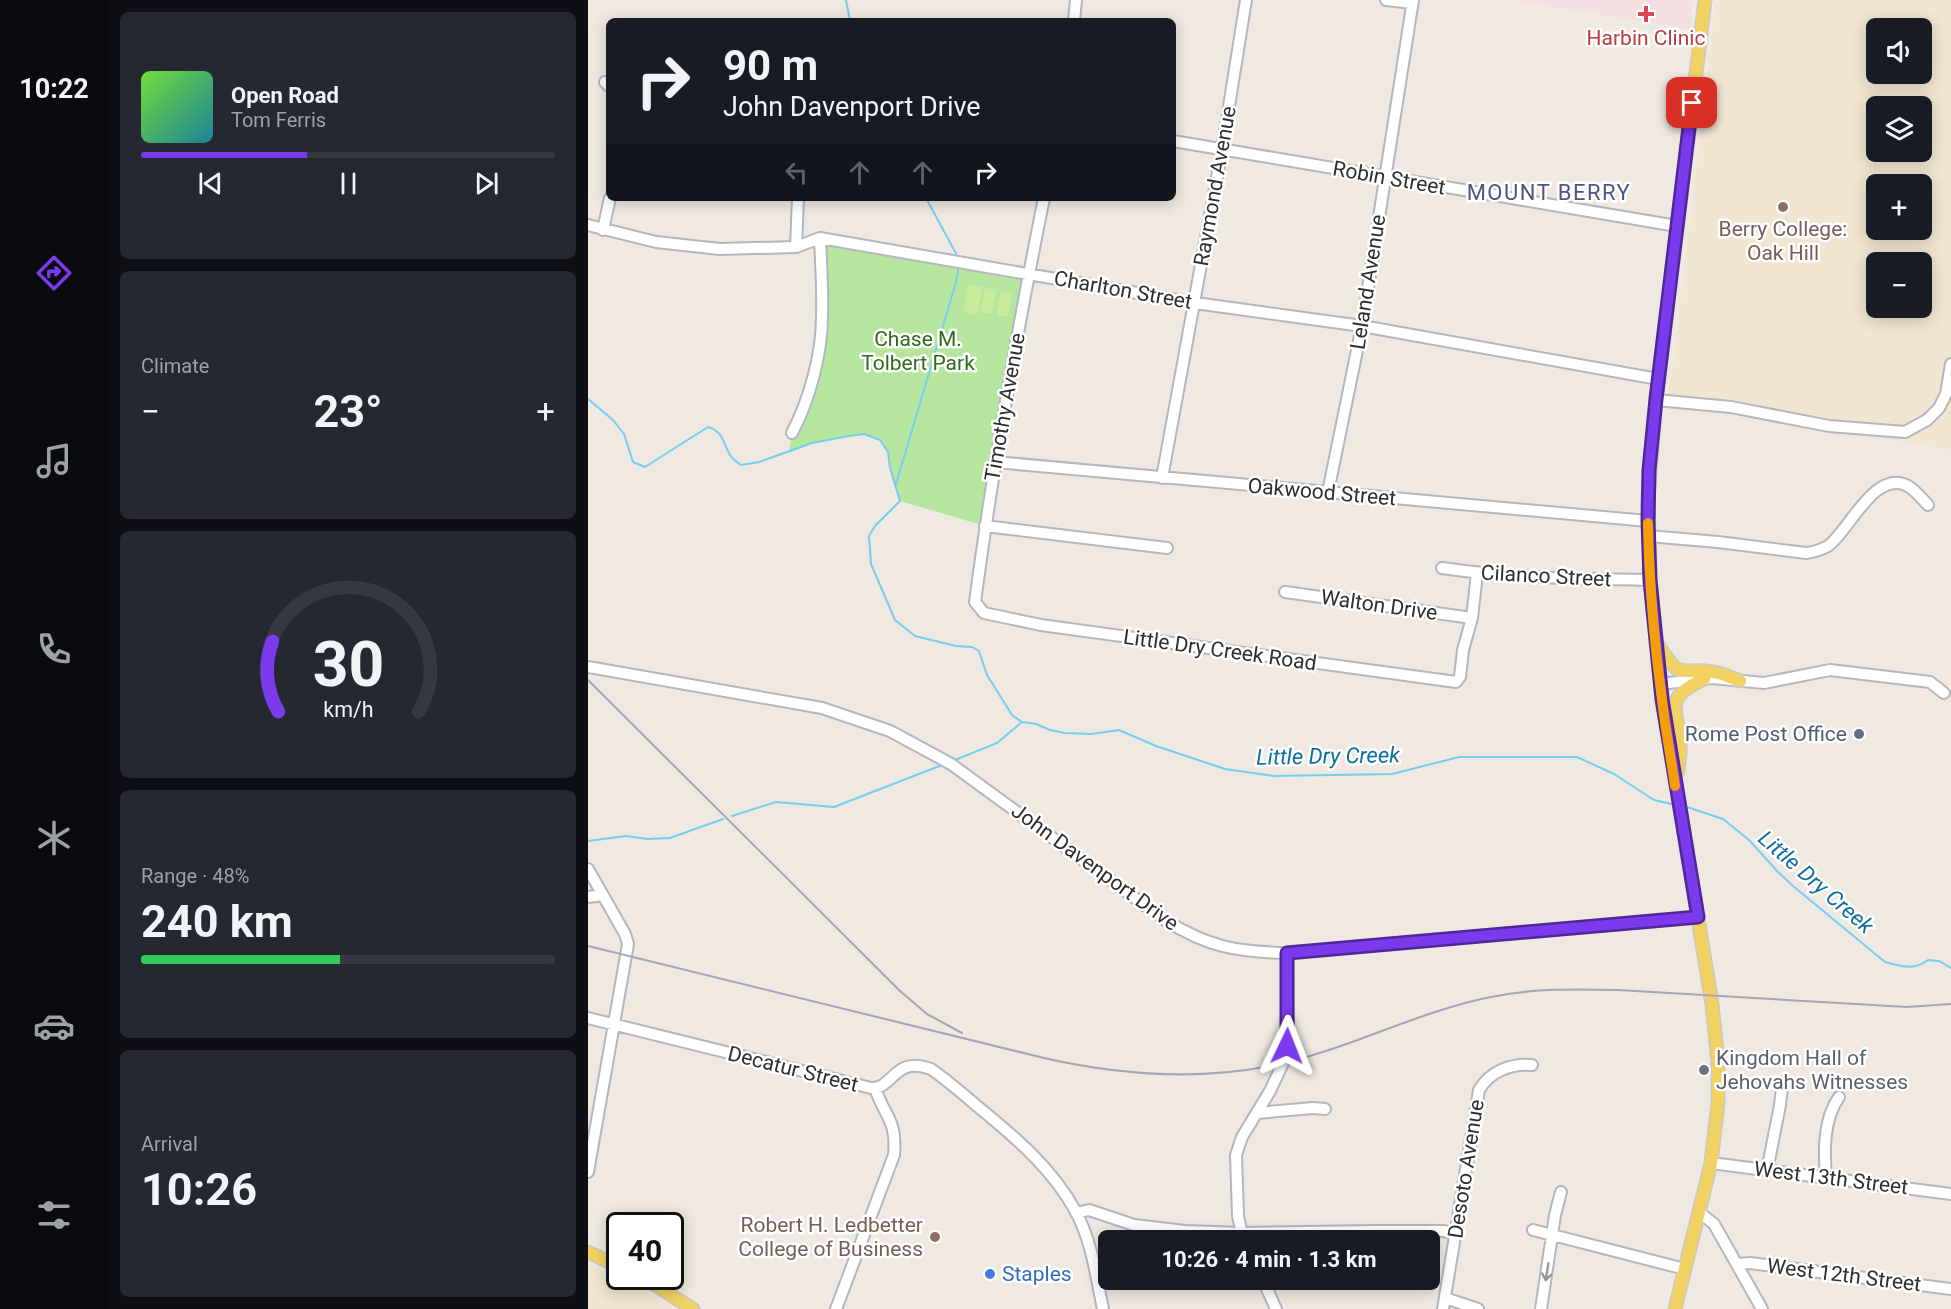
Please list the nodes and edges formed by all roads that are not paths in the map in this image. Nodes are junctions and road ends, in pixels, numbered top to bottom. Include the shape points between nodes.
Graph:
1 (1076, 0) edge
2 (1246, 0) edge
3 (1386, 0) edge
4 (1705, 0) edge
5 (1413, 2) edge
6 (1074, 18) edge
7 (1176, 142) edge
8 (1222, 150) junction
9 (1385, 177) junction
10 (609, 201) edge
11 (798, 201) edge
12 (1043, 201) edge
13 (588, 225) edge
14 (1677, 226) junction
15 (603, 230) junction
16 (820, 238) junction
17 (796, 247) junction
18 (1029, 273) junction
19 (1195, 303) junction
20 (1362, 326) junction
21 (1951, 364) edge
22 (1658, 379) junction
23 (1656, 399) junction
24 (792, 434) dead end
25 (995, 462) junction
26 (1162, 478) junction
27 (1328, 492) junction
28 (1928, 505) dead end
29 (1648, 521) junction
30 (985, 526) junction
31 (1648, 536) junction
32 (1167, 548) dead end
33 (1442, 568) dead end
34 (1477, 573) junction
35 (1650, 580) junction
36 (1285, 591) dead end
37 (984, 613) joint
38 (1472, 618) junction
39 (1655, 641) junction
40 (588, 667) edge
41 (1704, 679) junction
42 (1740, 681) junction
43 (1660, 684) junction
44 (1944, 693) dead end
45 (1675, 764) junction
46 (588, 869) edge
47 (603, 895) junction
48 (588, 897) edge
49 (1698, 917) junction
50 (1287, 953) junction
51 (588, 1018) edge
52 (614, 1024) junction
53 (1532, 1065) dead end
54 (1782, 1087) dead end
55 (875, 1088) junction
56 (1839, 1097) dead end
57 (1325, 1109) dead end
58 (1257, 1113) junction
59 (1711, 1163) junction
60 (1767, 1171) junction
61 (588, 1172) edge
62 (1826, 1178) junction
63 (1561, 1192) dead end
64 (1951, 1194) edge
65 (1076, 1213) junction
66 (1700, 1213) junction
67 (1163, 1230) edge
68 (1242, 1230) edge
69 (1533, 1230) dead end
70 (1440, 1232) edge
71 (1456, 1234) junction
72 (1553, 1234) junction
73 (588, 1252) edge
74 (606, 1260) edge
75 (1737, 1264) junction
76 (1685, 1269) junction
77 (1951, 1289) edge
78 (663, 1290) edge
79 (1267, 1290) edge
80 (1444, 1303) edge
81 (693, 1309) edge
82 (836, 1309) edge
83 (1103, 1309) edge
84 (1276, 1309) edge
85 (1478, 1309) edge
86 (1541, 1309) edge
87 (1675, 1309) edge
88 (1762, 1309) edge

1 - 6 street
2 - 8 street, Raymond Avenue
3 - 5 street
4 - 14 main road
5 - 9 street, Leland Avenue
7 - 8 street, Robin Street
8 - 9 street, Robin Street
8 - 19 street, Raymond Avenue
9 - 14 street, Robin Street
9 - 20 street, Leland Avenue
10 - 15 street
11 - 17 street
12 - 18 street, Timothy Avenue
13 - 15 street
14 - 22 main road
15 - 17 street via 656,242 720,249
16 - 17 street
16 - 18 street, Charlton Street
16 - 24 street via 821,332 808,395
18 - 19 street, Charlton Street
18 - 25 street, Timothy Avenue
19 - 20 street, Charlton Street
19 - 26 street, Raymond Avenue
20 - 22 street, Charlton Street
20 - 27 street, Leland Avenue
21 - 23 street via 1946,394 1939,408 1905,432 1829,426 1731,407
22 - 23 main road
23 - 29 main road
25 - 26 street, Oakwood Street
25 - 30 street, Timothy Avenue
26 - 27 street, Oakwood Street
27 - 29 street, Oakwood Street
28 - 31 street via 1904,484 1883,486 1872,493 1829,545 1806,553
29 - 31 main road
30 - 32 street
30 - 37 street, Timothy Avenue via 975,602
31 - 35 main road
33 - 34 street, Cilanco Street
34 - 35 street, Cilanco Street via 1547,579
34 - 38 street
35 - 39 main road
36 - 38 street, Walton Drive
37 - 38 street, Little Dry Creek Road via 1041,625 1456,682
39 - 42 main road via 1671,665 1680,671 1713,672
39 - 43 main road
40 - 50 street, John Davenport Drive via 804,704 881,727 951,764 1176,928 1235,950
41 - 42 street
41 - 43 street
41 - 45 main road via 1679,694 1674,705 1680,745
42 - 44 street via 1764,683 1830,670 1930,682
43 - 45 main road
45 - 49 main road via 1676,793
46 - 47 street
47 - 48 street
47 - 52 street via 627,940
49 - 50 street, John Davenport Drive
49 - 59 main road via 1717,1039 1718,1103
50 - 58 street via 1285,1055
51 - 52 street, Decatur Street
52 - 55 street, Decatur Street
52 - 61 street
53 - 71 street, Desoto Avenue via 1510,1066 1479,1090
54 - 60 street
55 - 65 street, Decatur Street via 905,1067 931,1069 1002,1126 1048,1170
55 - 82 street via 893,1126 894,1155
56 - 62 street via 1826,1129
57 - 58 street
58 - 68 street via 1236,1155
59 - 60 street, West 13th Street
59 - 66 main road
60 - 62 street, West 13th Street
62 - 64 street, West 13th Street
63 - 72 street
65 - 67 street via 1089,1210
65 - 83 street, Decatur Street via 1091,1250
66 - 75 street via 1714,1224
66 - 76 main road
69 - 72 street
70 - 71 street
71 - 80 street, Desoto Avenue
72 - 76 street
72 -> 86 street
73 - 74 main road
75 - 77 street, West 12th Street
75 - 88 street
76 - 87 main road
78 - 81 main road
79 - 84 street
80 - 85 street

